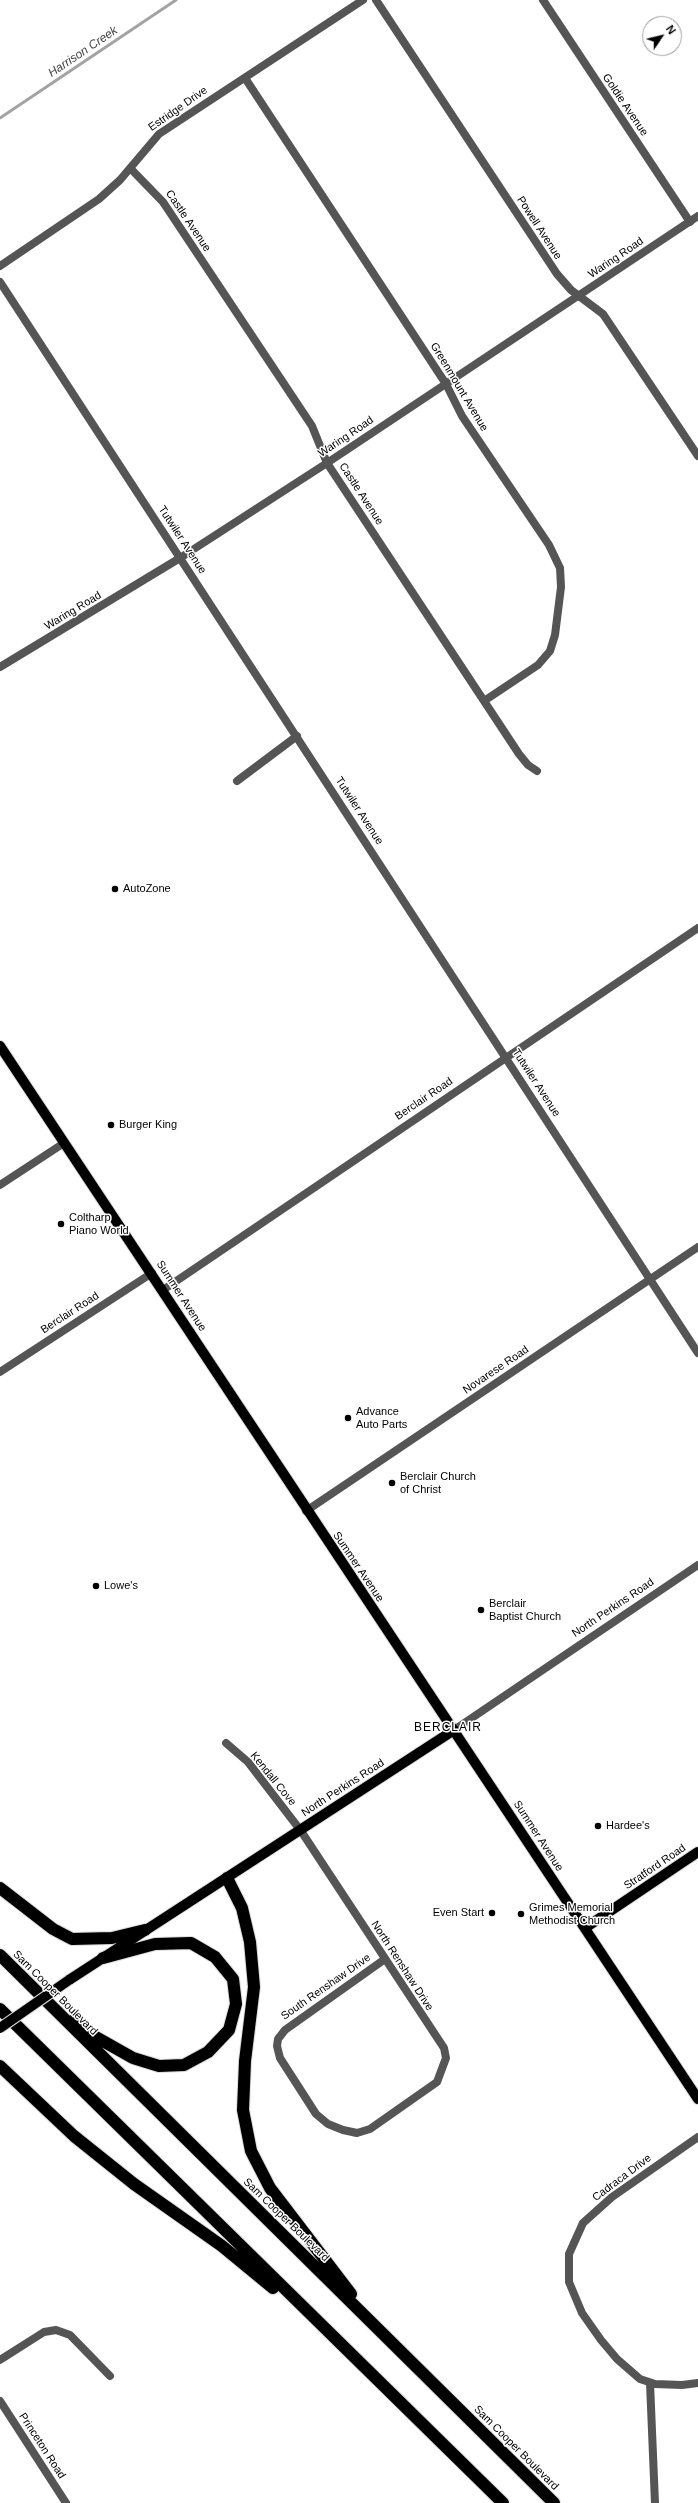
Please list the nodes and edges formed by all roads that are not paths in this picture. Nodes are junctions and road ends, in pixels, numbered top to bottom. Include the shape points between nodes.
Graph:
1 (363, 0) edge
2 (376, 0) edge
3 (543, 0) edge
4 (245, 78) junction
5 (130, 168) junction
6 (698, 216) edge
7 (690, 222) junction
8 (0, 266) edge
9 (0, 282) edge
10 (580, 296) junction
11 (446, 384) junction
12 (698, 456) edge
13 (327, 463) junction
14 (180, 558) junction
15 (0, 667) edge
16 (484, 701) junction
17 (297, 736) junction
18 (537, 771) dead end
19 (237, 781) dead end
20 (698, 928) edge
21 (0, 1046) edge
22 (506, 1056) junction
23 (64, 1143) junction
24 (0, 1185) edge
25 (698, 1247) edge
26 (152, 1273) junction
27 (650, 1280) junction
28 (163, 1290) junction
29 (698, 1353) edge
30 (0, 1372) edge
31 (306, 1511) junction
32 (698, 1565) edge
33 (454, 1730) junction
34 (226, 1743) dead end
35 (301, 1831) junction
36 (698, 1852) edge
37 (227, 1878) junction
38 (0, 1888) edge
39 (585, 1928) junction
40 (145, 1930) junction
41 (0, 1955) edge
42 (103, 1958) junction
43 (385, 1959) junction
44 (32, 1987) junction
45 (0, 2009) edge
46 (0, 2028) edge
47 (0, 2066) edge
48 (698, 2099) edge
49 (405, 2106) joint
50 (698, 2137) edge
51 (336, 2339) junction
52 (390, 2341) junction
53 (0, 2360) edge
54 (110, 2376) dead end
55 (650, 2383) junction
56 (698, 2383) edge
57 (0, 2401) edge
58 (66, 2503) edge
59 (503, 2503) edge
60 (554, 2503) edge
61 (655, 2503) edge

1 - 4 street, Estridge Drive
2 - 10 street, Powell Avenue via 551,265 564,282
3 - 7 street, Goldie Avenue
4 - 5 street, Estridge Drive via 159,134
4 - 11 street, Greenmount Avenue
5 - 8 street, Estridge Drive via 93,204
5 - 13 street, Castle Avenue via 156,192 168,209 312,426
6 - 7 street, Waring Road
7 - 10 street, Waring Road
9 - 14 street, Tutwiler Avenue
10 - 11 street, Waring Road
10 - 12 street, Powell Avenue via 597,308 612,326
11 - 13 street, Waring Road
11 - 16 street, Greenmount Avenue via 462,416 549,545 560,568 561,587 555,635 550,651 538,665
13 - 14 street, Waring Road
13 - 16 street, Castle Avenue
14 - 15 street, Waring Road
14 - 17 street, Tutwiler Avenue
16 - 18 street, Castle Avenue via 523,760
17 - 19 street
17 - 22 street, Tutwiler Avenue
20 - 22 street, Berclair Road
21 - 23 main road, Summer Avenue
22 - 27 street, Tutwiler Avenue
22 - 28 street, Berclair Road
23 - 24 street
23 - 26 main road, Summer Avenue
25 - 27 street, Novarese Road
26 - 28 main road, Summer Avenue
26 - 30 street, Berclair Road
27 - 29 street, Tutwiler Avenue
27 - 31 street, Novarese Road
28 - 31 main road, Summer Avenue
31 - 33 main road, Summer Avenue
32 - 33 street, North Perkins Road
33 - 35 main road, North Perkins Road
33 - 39 main road, Summer Avenue
34 - 35 street, Kendall Cove via 248,1762
35 - 37 main road, North Perkins Road
35 - 43 street, North Renshaw Drive
36 - 39 main road, Stratford Road
37 - 40 main road, North Perkins Road
37 - 52 highway via 242,1908 250,1942 254,1980 245,2061 243,2110 251,2151 270,2188
38 - 40 highway via 53,1929 72,1939 112,1938
39 - 48 main road, Summer Avenue
40 - 42 main road, North Perkins Road
41 - 44 highway, Sam Cooper Boulevard
42 - 44 highway via 155,1944 191,1943 215,1956 233,1979 236,2004 229,2030 208,2052 184,2065 159,2066 133,2058 94,2036
42 - 46 main road, North Perkins Road, bridge
43 - 49 street, North Renshaw Drive via 444,2048 446,2058 437,2082
43 - 49 street, South Renshaw Drive via 285,2030 278,2039 277,2046 286,2068 316,2114 328,2124 357,2133 382,2123
44 - 52 highway, Sam Cooper Boulevard
45 - 51 highway
47 - 51 highway via 80,2141 134,2184 222,2246
50 - 55 street, Cadraca Drive via 612,2197 584,2223 570,2254 569,2282 582,2313 617,2359 640,2379
51 - 59 highway
52 - 60 highway, Sam Cooper Boulevard
53 - 54 street via 44,2332 56,2330 70,2335
55 - 56 street, Cadraca Drive
55 - 61 street
57 - 58 street, Princeton Road

